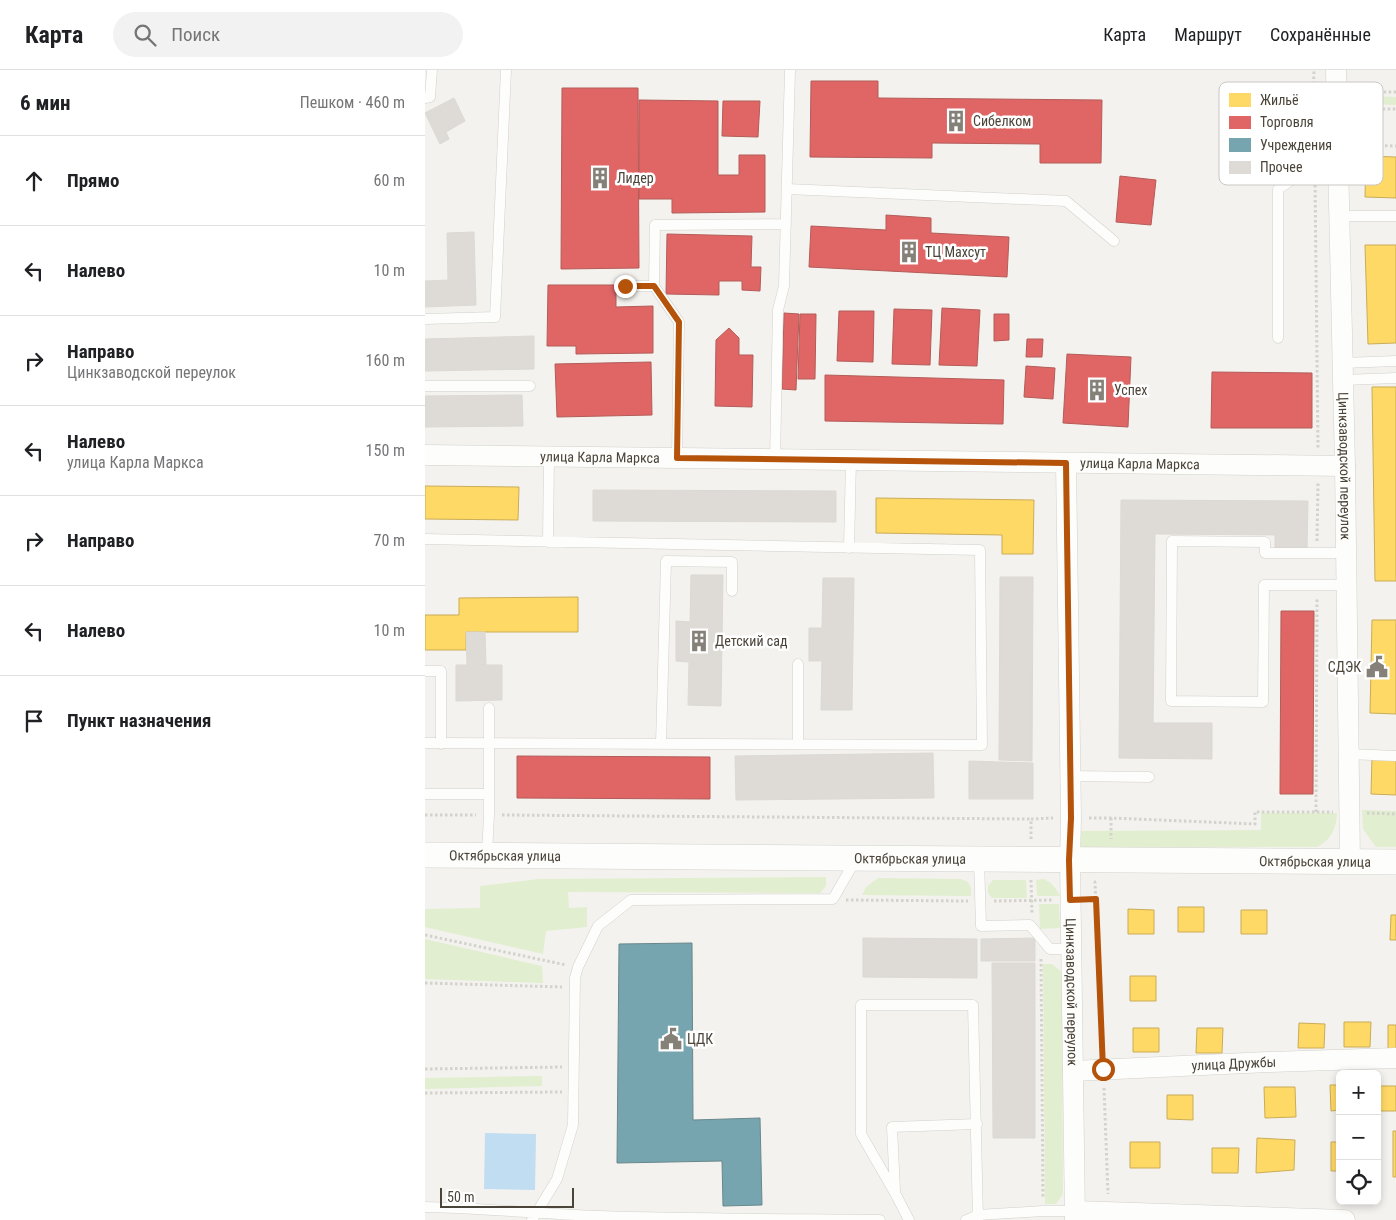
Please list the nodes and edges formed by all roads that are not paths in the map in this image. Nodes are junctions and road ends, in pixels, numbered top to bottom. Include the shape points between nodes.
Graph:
1 (432, 70) edge
2 (507, 70) edge
3 (791, 70) edge
4 (1336, 70) edge
5 (1340, 82) edge
6 (425, 98) edge
7 (1284, 185) edge
8 (1342, 185) edge
9 (787, 188) junction
10 (1339, 216) junction
11 (1396, 216) edge
12 (786, 224) junction
13 (1114, 241) dead end
14 (625, 286) dead end
15 (654, 286) junction
16 (425, 319) edge
17 (1278, 338) dead end
18 (1396, 361) edge
19 (1343, 371) junction
20 (1396, 378) edge
21 (425, 386) edge
22 (531, 386) dead end
23 (425, 454) edge
24 (549, 456) junction
25 (677, 458) junction
26 (775, 459) junction
27 (851, 460) junction
28 (1066, 463) junction
29 (1345, 466) junction
30 (425, 539) edge
31 (548, 542) junction
32 (849, 548) junction
33 (1347, 553) junction
34 (1347, 586) junction
35 (732, 592) dead end
36 (798, 664) dead end
37 (425, 671) edge
38 (489, 708) dead end
39 (425, 743) edge
40 (441, 744) junction
41 (489, 744) junction
42 (661, 744) junction
43 (798, 744) junction
44 (1348, 754) junction
45 (1396, 756) edge
46 (1071, 776) junction
47 (1149, 777) dead end
48 (425, 794) edge
49 (489, 794) junction
50 (425, 855) edge
51 (487, 856) junction
52 (856, 858) junction
53 (979, 859) junction
54 (1069, 860) junction
55 (1350, 862) junction
56 (1396, 862) edge
57 (1071, 949) junction
58 (1396, 1058) edge
59 (1073, 1071) junction
60 (977, 1124) junction
61 (895, 1193) junction
62 (425, 1207) edge
63 (1075, 1216) edge
64 (534, 1217) edge
65 (1156, 1217) edge
66 (978, 1218) edge
67 (880, 1220) edge
68 (909, 1220) edge
69 (966, 1220) edge
70 (1345, 1220) edge

1 - 6 lane via 430,97
2 - 16 lane via 495,318
3 - 9 lane
4 - 5 street, Цинкзаводской переулок
7 - 17 lane via 1278,189
8 - 10 street, Цинкзаводской переулок
9 - 12 lane
9 - 13 lane via 1067,201
10 - 11 lane
10 - 19 street, Цинкзаводской переулок
12 - 15 lane via 655,226
12 - 26 lane via 784,286 778,310
14 - 15 lane
15 - 25 lane via 679,322
18 - 19 lane
19 - 20 lane
19 - 29 street, Цинкзаводской переулок
21 - 22 lane
23 - 24 street, улица Карла Маркса
24 - 25 street, улица Карла Маркса
24 - 31 lane
25 - 26 street, улица Карла Маркса
26 - 27 street, улица Карла Маркса
27 - 28 street, улица Карла Маркса
27 - 32 lane
28 - 29 street, улица Карла Маркса
28 - 46 street, Цинкзаводской переулок
29 - 33 street, Цинкзаводской переулок
30 - 31 lane
31 - 32 lane
32 - 43 lane via 980,550 983,745
33 - 34 street, Цинкзаводской переулок
33 - 34 lane via 1265,553 1265,542 1171,541 1171,701 1263,702 1264,585
34 - 44 street, Цинкзаводской переулок
35 - 42 lane via 732,562 666,561
36 - 43 lane
37 - 40 lane via 441,672
38 - 41 lane
39 - 40 lane
40 - 41 lane
41 - 42 lane
41 - 49 lane
42 - 43 lane
44 - 45 lane
44 - 55 street, Цинкзаводской переулок
46 - 47 lane
46 - 54 street, Цинкзаводской переулок
48 - 49 lane
49 - 51 lane
50 - 51 street, Октябрьская улица
51 - 52 street, Октябрьская улица
52 - 53 street, Октябрьская улица
52 - 64 lane via 833,899 631,900 598,926 575,978 573,1125 557,1179
53 - 54 street, Октябрьская улица
53 - 57 lane via 981,926 1030,925 1050,949
54 - 55 street, Октябрьская улица
54 - 57 street, Цинкзаводской переулок
55 - 56 street, Октябрьская улица
57 - 59 street, Цинкзаводской переулок
58 - 59 street, улица Дружбы
59 - 63 street, Цинкзаводской переулок
60 - 61 lane via 892,1127
60 - 61 lane via 973,1005 861,1005 861,1134
60 - 66 lane
61 - 68 lane
62 - 64 lane via 472,1208
63 - 65 street via 1109,1212
63 - 66 lane via 1043,1211
64 - 67 lane
65 - 70 street
66 - 69 lane

